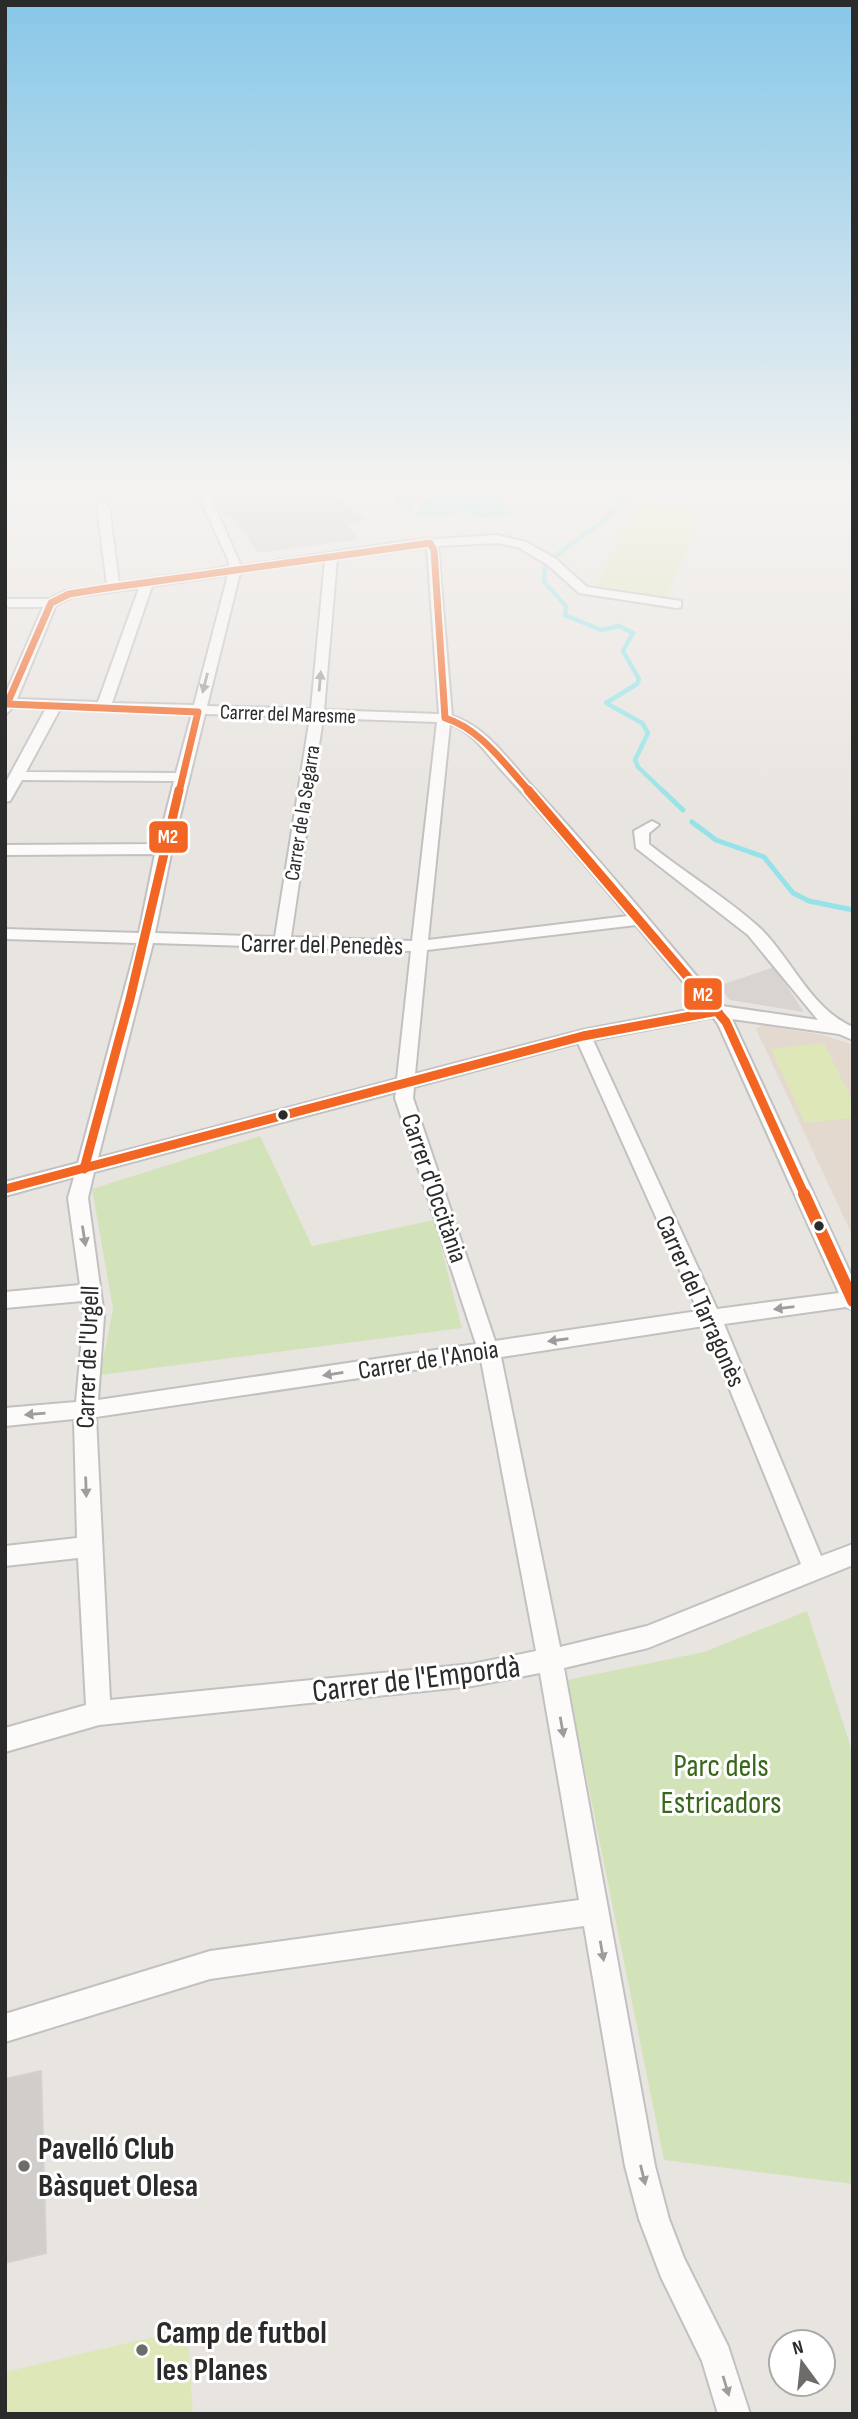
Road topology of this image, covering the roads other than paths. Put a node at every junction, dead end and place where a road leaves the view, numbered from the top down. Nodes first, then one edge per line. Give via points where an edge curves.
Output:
1 (63, 597) edge
2 (142, 597) edge
3 (228, 597) edge
4 (327, 597) edge
5 (437, 597) edge
6 (629, 597) edge
7 (5, 603) edge
8 (51, 603) junction
9 (677, 604) dead end
10 (6, 706) edge
11 (54, 707) junction
12 (103, 708) junction
13 (198, 712) junction
14 (317, 715) junction
15 (445, 718) junction
16 (17, 776) junction
17 (181, 776) junction
18 (5, 798) edge
19 (652, 825) dead end
20 (164, 849) junction
21 (5, 850) edge
22 (638, 920) junction
23 (5, 934) edge
24 (146, 939) junction
25 (282, 943) junction
26 (417, 946) junction
27 (718, 1012) junction
28 (845, 1032) edge
29 (583, 1036) junction
30 (404, 1083) junction
31 (84, 1169) junction
32 (5, 1189) edge
33 (91, 1292) junction
34 (5, 1300) edge
35 (852, 1301) edge
36 (710, 1318) junction
37 (489, 1350) junction
38 (86, 1410) junction
39 (5, 1417) edge
40 (88, 1547) junction
41 (853, 1554) edge
42 (5, 1556) edge
43 (814, 1567) junction
44 (550, 1660) junction
45 (99, 1713) junction
46 (5, 1740) edge
47 (594, 1911) junction
48 (5, 2028) edge
49 (734, 2414) edge

1 - 8 street
2 - 12 street
3 -> 13 street, Carrer de l'Urgell
14 -> 4 street, Carrer de la Segarra
5 - 15 street, Carrer d'Occitània
6 - 9 street
7 - 8 street
8 - 10 street
10 - 11 street, Carrer del Maresme
11 - 12 street, Carrer del Maresme
11 - 16 street
12 - 13 street, Carrer del Maresme
13 - 14 street, Carrer del Maresme
13 - 17 street, Carrer de l'Urgell
14 - 15 street, Carrer del Maresme
14 - 25 street, Carrer de la Segarra
15 - 22 street via 464,724 479,737
15 - 26 street, Carrer d'Occitània
16 - 17 street
16 - 18 street
17 - 20 street, Carrer de l'Urgell
19 - 28 street via 641,831 641,845 740,918 815,1006
20 - 21 street
20 - 24 street, Carrer de l'Urgell
22 - 26 street, Carrer del Penedès
22 - 27 street
23 - 24 street, Carrer del Penedès
24 - 25 street, Carrer del Penedès
24 - 31 street, Carrer de l'Urgell
25 - 26 street, Carrer del Penedès
26 - 30 street, Carrer d'Occitània
27 - 28 street
27 - 29 street via 685,1014
27 - 35 street via 732,1030
29 - 30 street
29 - 36 street, Carrer del Tarragonès
30 - 31 street
30 - 37 street, Carrer d'Occitània via 408,1109
31 - 32 street
31 -> 33 street, Carrer de l'Urgell via 78,1198
33 - 34 street
33 - 38 street, Carrer de l'Urgell
35 -> 36 street, Carrer de l'Anoia
36 -> 37 street, Carrer de l'Anoia
36 - 43 street, Carrer del Tarragonès
37 -> 38 street, Carrer de l'Anoia
37 - 44 street, Carrer d'Occitània
38 -> 39 street, Carrer de l'Anoia
38 -> 40 street, Carrer de l'Urgell
40 - 42 street
40 - 45 street, Carrer de l'Urgell
41 - 43 street, Carrer de l'Empordà
43 - 44 street, Carrer de l'Empordà via 648,1637
44 - 45 street, Carrer de l'Empordà via 472,1675
44 -> 47 street, Carrer d'Occitània
45 - 46 street, Carrer de l'Empordà
47 - 48 street via 210,1965
47 -> 49 street, Carrer d'Occitània via 640,2166 654,2219 717,2357

